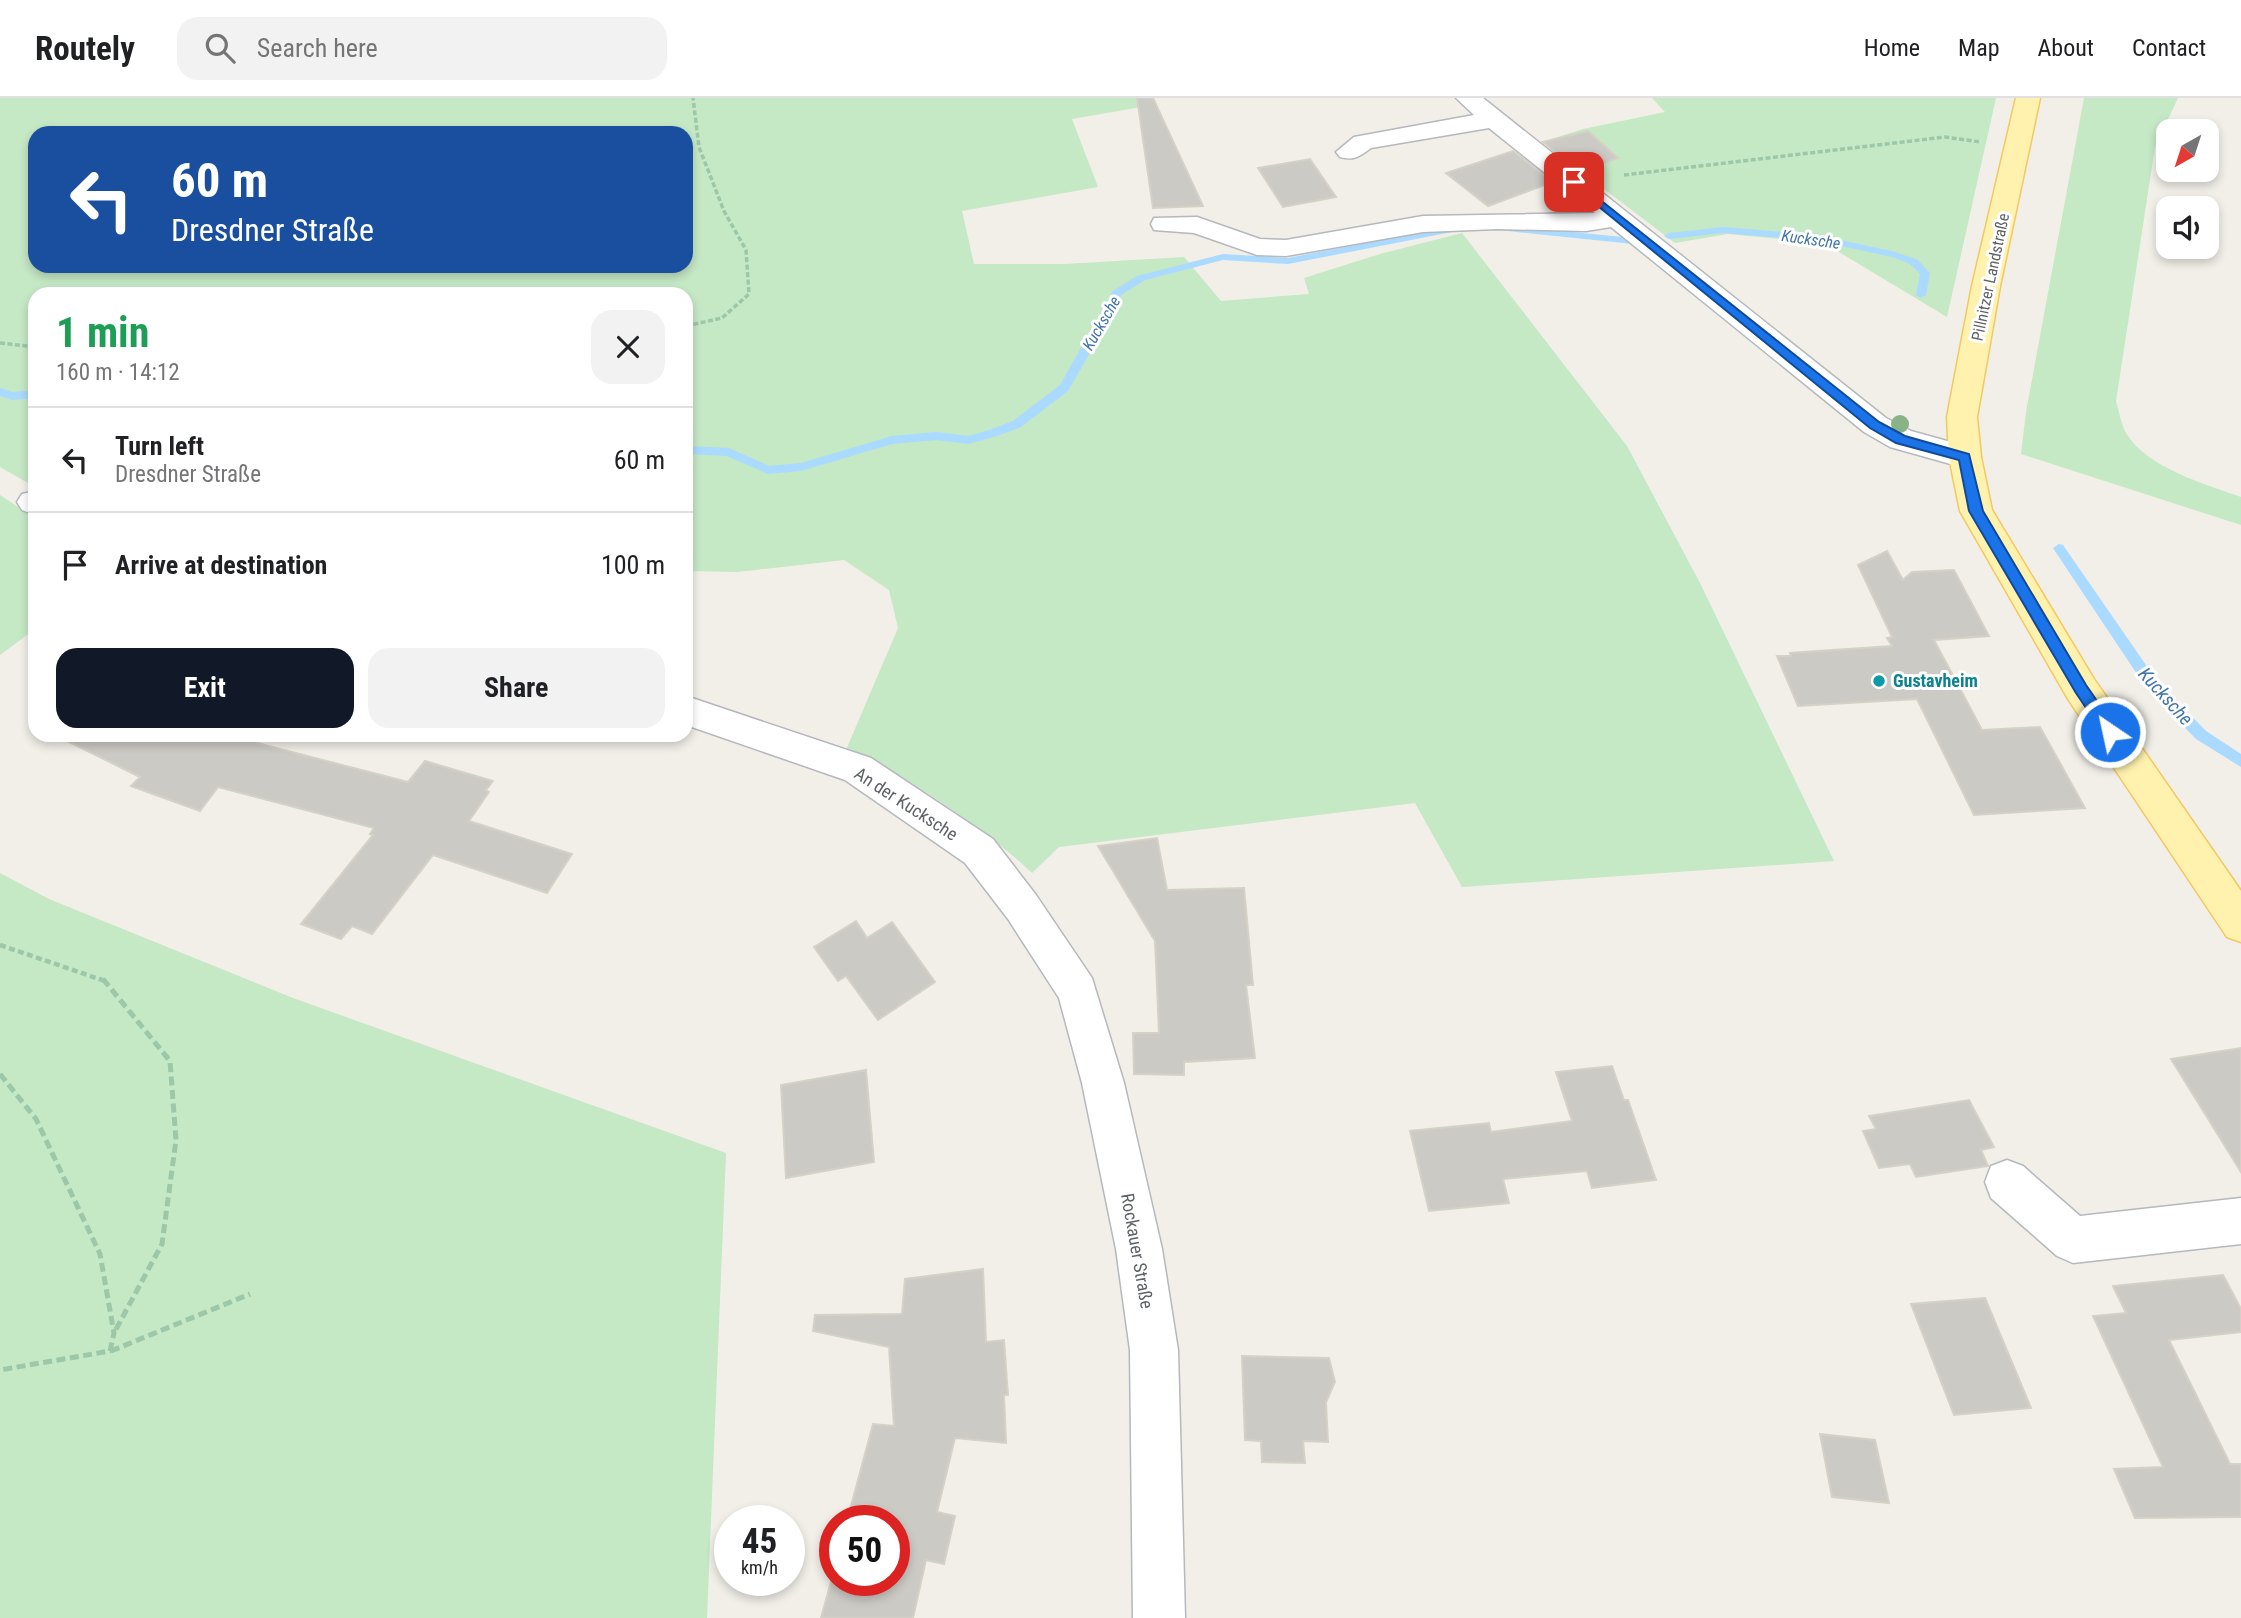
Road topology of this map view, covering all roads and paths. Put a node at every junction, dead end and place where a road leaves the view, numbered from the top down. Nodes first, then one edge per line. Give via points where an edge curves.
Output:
1 (692, 98) edge
2 (1468, 98) edge
3 (2028, 98) edge
4 (1494, 119) junction
5 (1984, 142) dead end
6 (1349, 152) dead end
7 (1574, 182) junction
8 (1619, 217) junction
9 (1164, 224) dead end
10 (693, 325) edge
11 (0, 343) edge
12 (28, 346) edge
13 (1965, 457) junction
14 (693, 712) edge
15 (1022, 907) joint
16 (2241, 924) edge
17 (0, 945) edge
18 (0, 1074) edge
19 (2007, 1182) dead end
20 (2241, 1221) edge
21 (250, 1294) dead end
22 (114, 1333) junction
23 (110, 1351) junction
24 (0, 1370) edge
25 (1159, 1618) edge

1 - 10 path via 699,146 724,211 746,250 749,294 735,311
2 - 4 street
3 - 13 main road, Pillnitzer Landstraße via 1962,417
4 - 6 street via 1363,142
4 - 7 street
5 - 7 path via 1945,137
7 - 8 street
8 - 9 street via 1586,223 1423,224 1286,248 1257,247 1197,225
8 - 13 street via 1875,425 1901,439
11 - 12 path
13 - 16 main road, Pillnitzer Landstraße via 1976,511 2067,665
14 - 15 street, An der Kucksche via 858,769 979,851
15 - 25 street, Rockauer Straße via 1078,991 1139,1249 1154,1350
17 - 22 path via 103,979 170,1060 176,1140 162,1244
18 - 22 path via 36,1119 100,1254
19 - 20 street via 2073,1240
21 - 23 path
22 - 23 path
23 - 24 path

